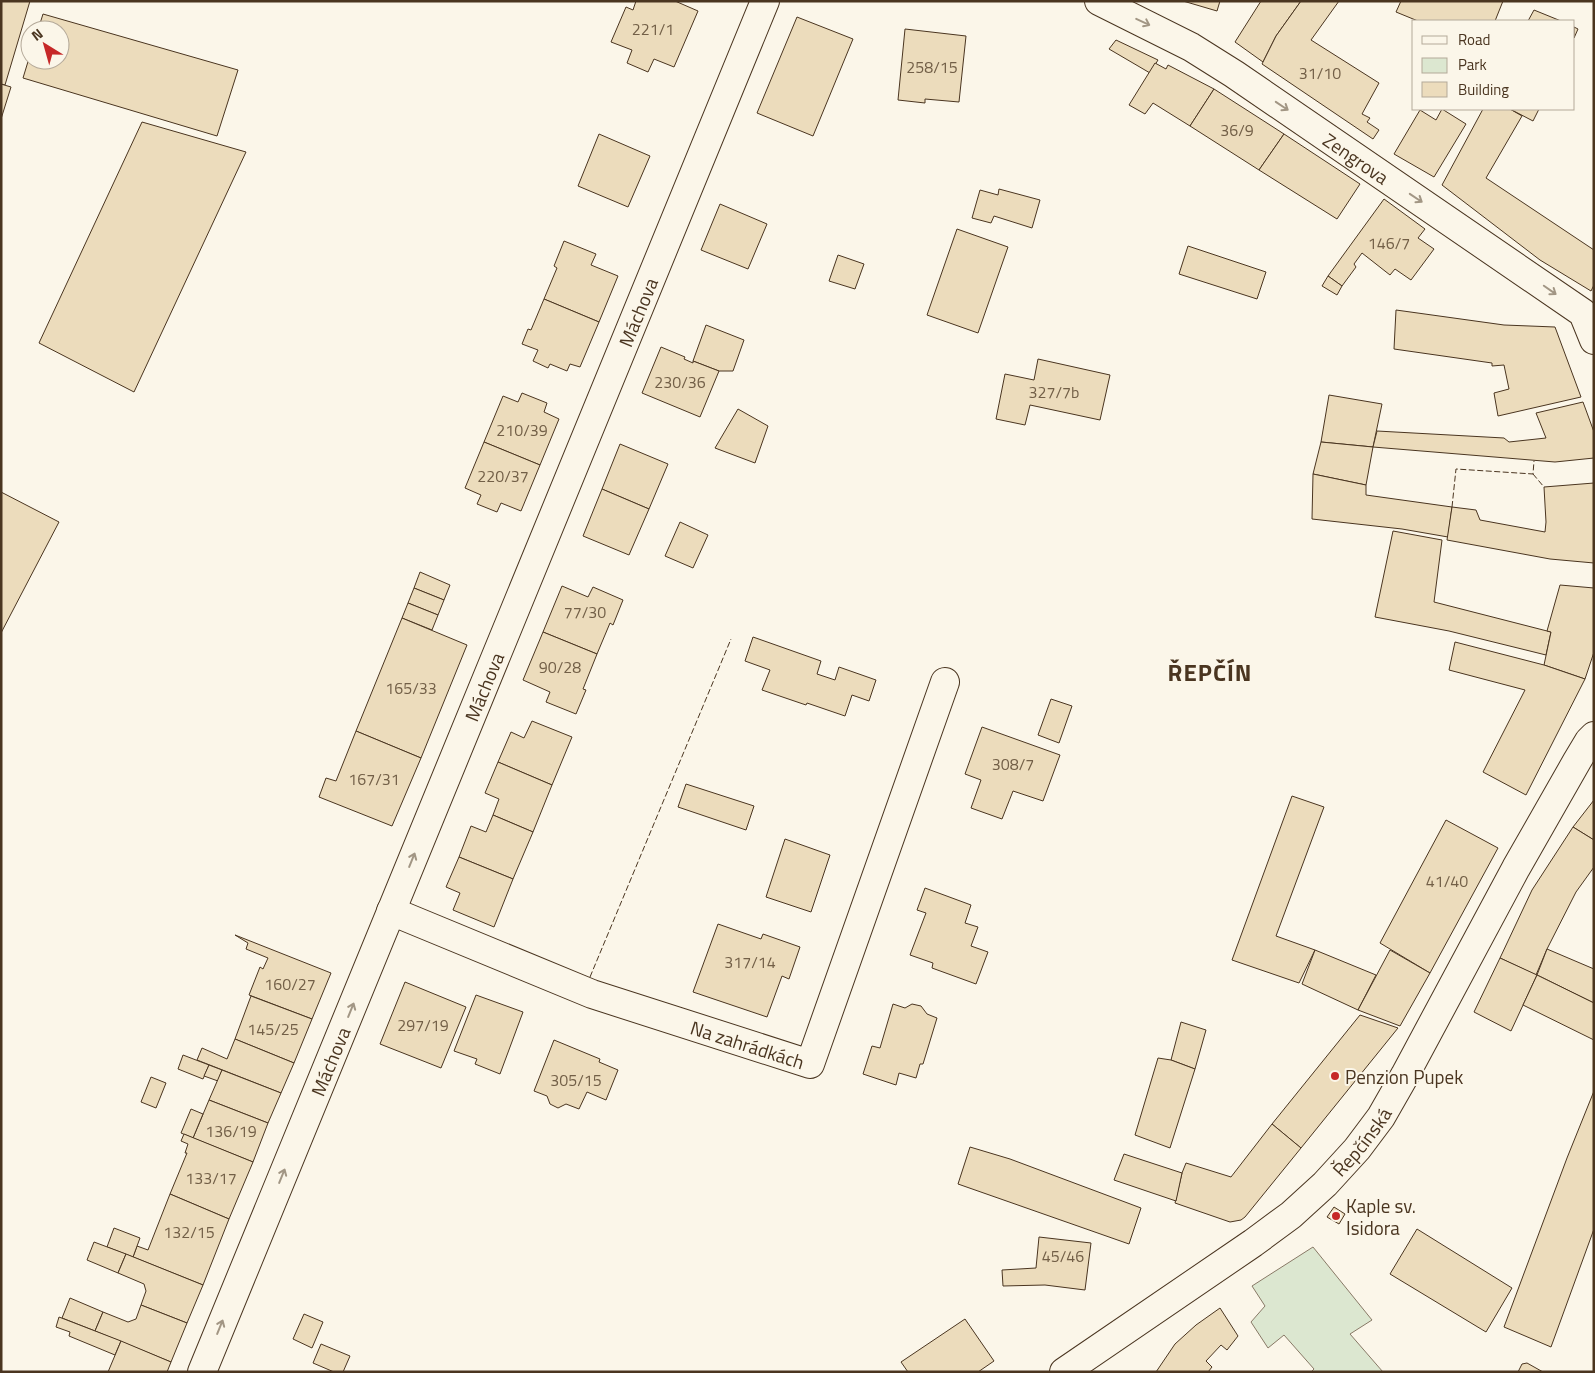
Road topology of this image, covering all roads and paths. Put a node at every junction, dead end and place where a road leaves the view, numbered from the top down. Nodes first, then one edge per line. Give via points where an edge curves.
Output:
1 (765, 1) edge
2 (1099, 1) edge
3 (1588, 314) edge
4 (1594, 340) edge
5 (945, 682) dead end
6 (1594, 736) edge
7 (391, 911) junction
8 (202, 1372) edge
9 (1064, 1372) edge

7 -> 1 street, Máchova
2 -> 3 street, Zengrova via 1173,37 1234,74
3 - 4 street, Zengrova
5 - 7 street, Na zahrádkách via 810,1064 592,994
6 - 9 street, Řepčínská via 1516,868 1381,1117 1357,1149 1325,1184 1253,1243
8 -> 7 street, Máchova

